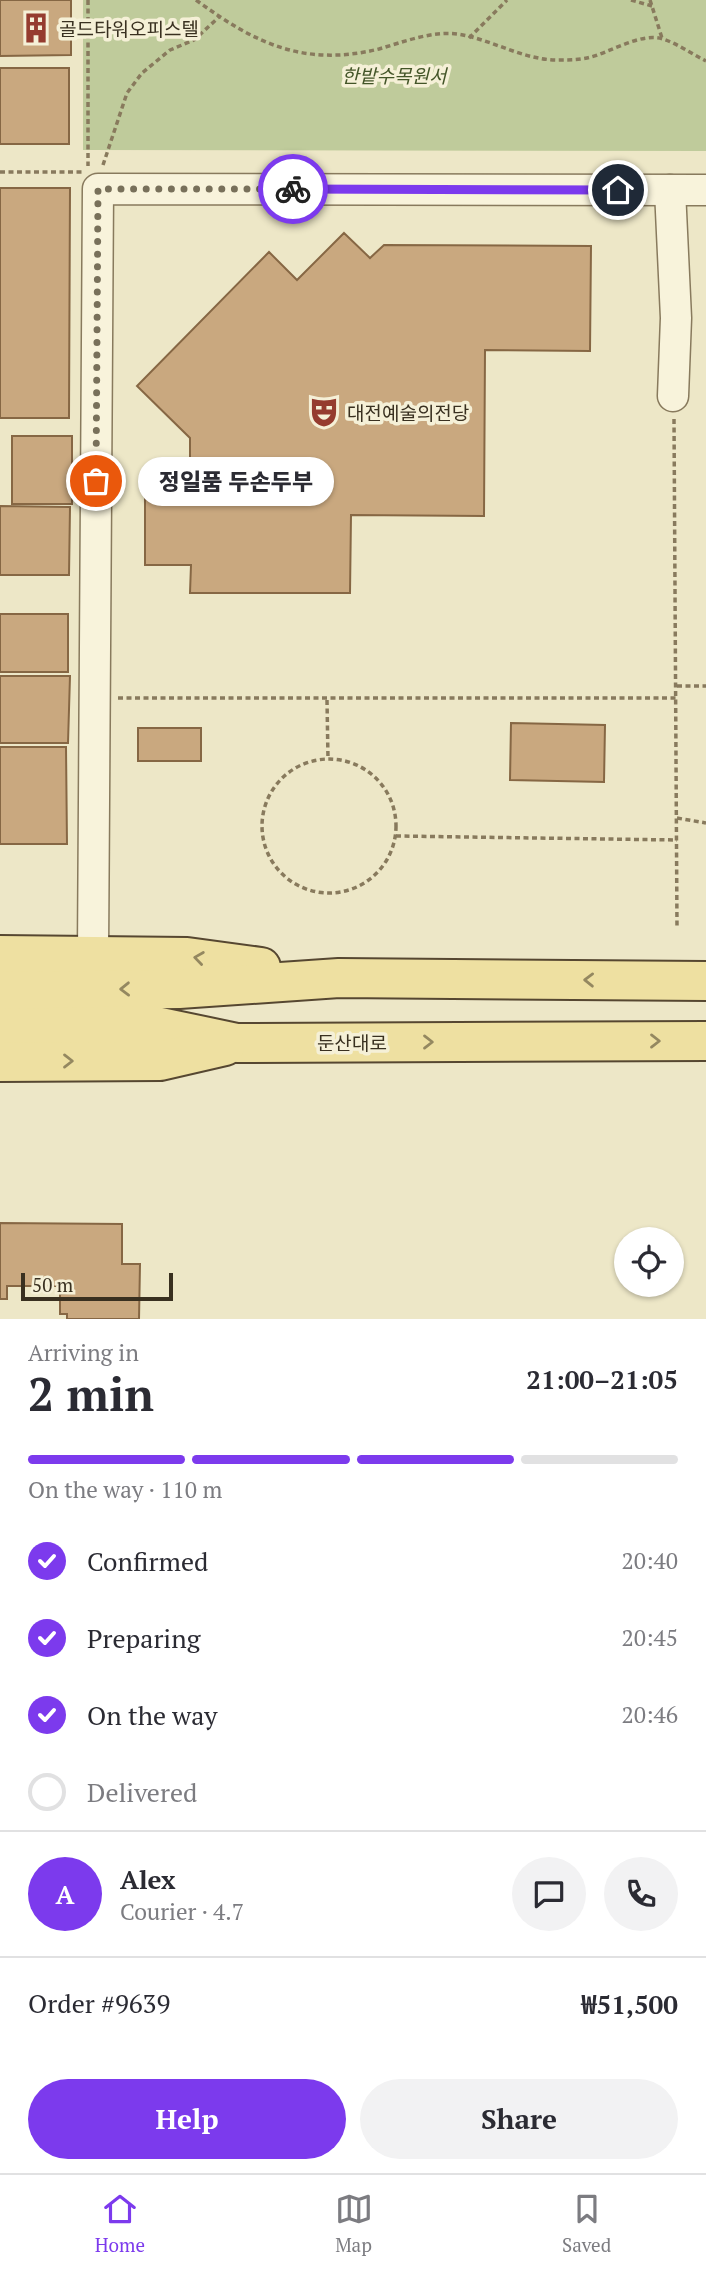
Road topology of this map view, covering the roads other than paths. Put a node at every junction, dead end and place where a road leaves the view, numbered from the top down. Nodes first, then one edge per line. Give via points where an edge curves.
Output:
1 (670, 190) junction
2 (706, 190) edge
3 (673, 396) road end
4 (93, 954) junction
5 (0, 955) edge
6 (340, 978) junction
7 (706, 981) edge
8 (0, 991) edge
9 (0, 1028) edge
10 (706, 1041) edge
11 (237, 1043) junction
12 (0, 1062) edge

1 - 2 lane
1 - 3 lane via 676,318
1 - 4 lane via 98,189
4 - 5 main road
6 -> 4 main road via 187,957
7 -> 6 main road
6 -> 8 main road via 179,989
9 - 11 main road, 둔산대로 via 151,1026
11 -> 10 main road, 둔산대로
12 -> 11 main road via 160,1061

